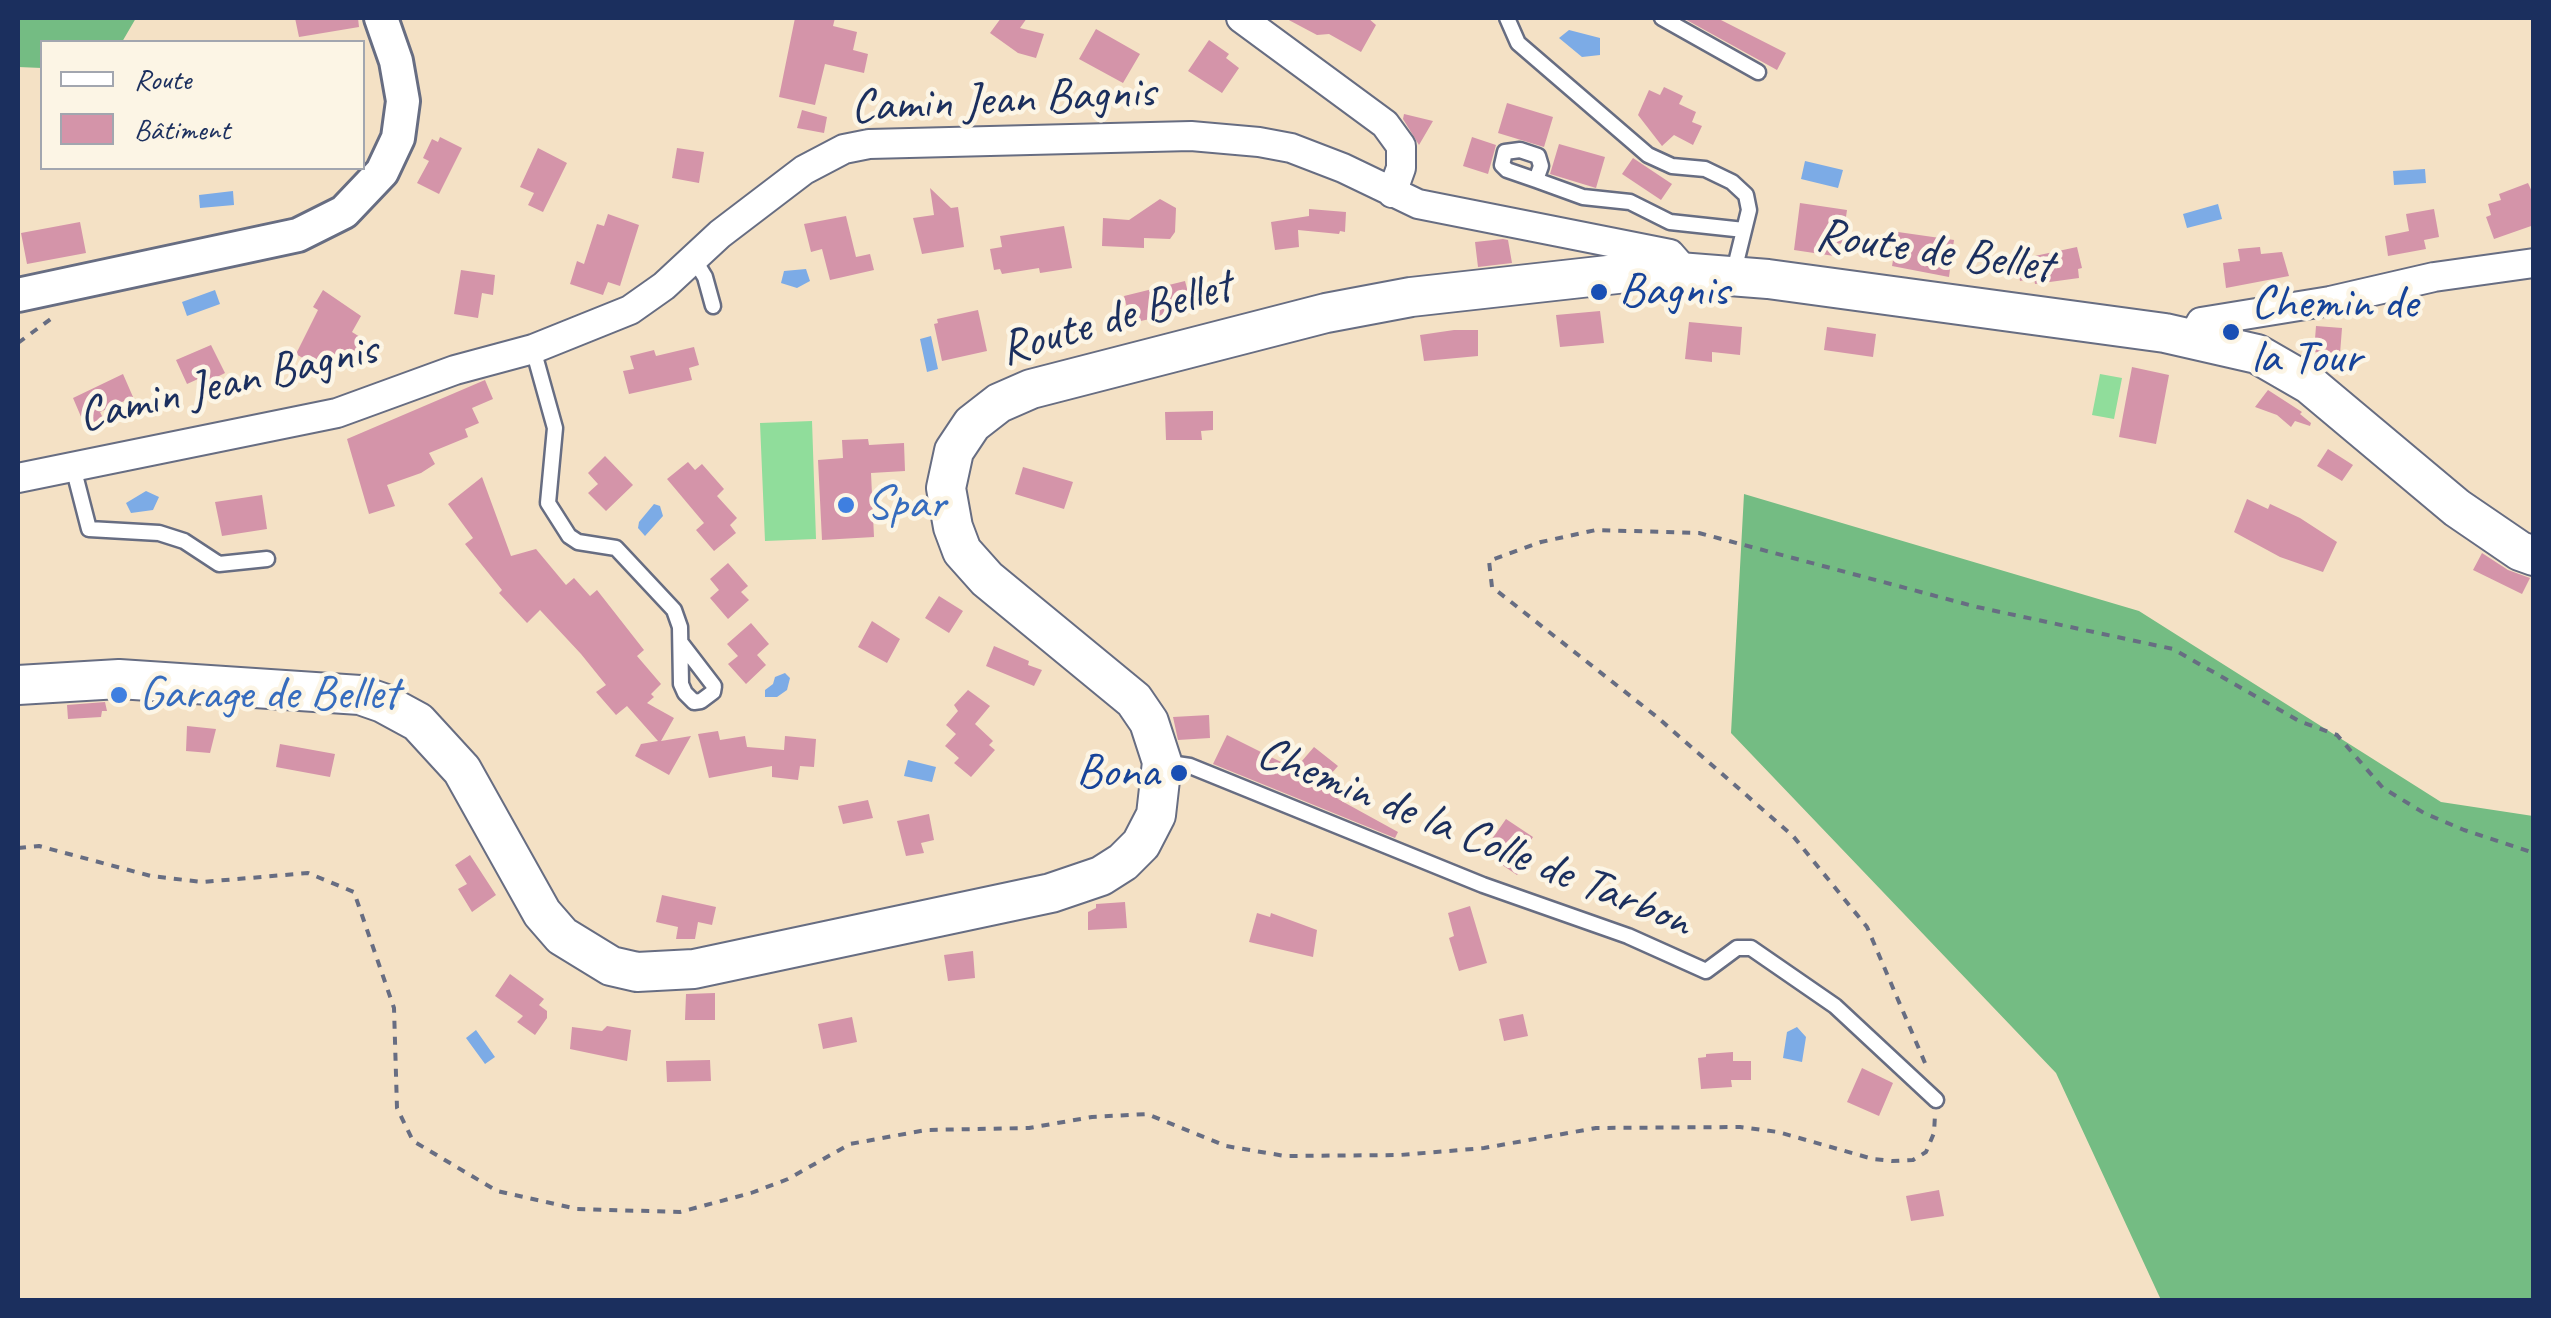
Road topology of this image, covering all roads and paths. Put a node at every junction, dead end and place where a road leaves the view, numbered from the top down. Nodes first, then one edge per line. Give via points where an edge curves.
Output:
1 (381, 18) edge
2 (1241, 18) edge
3 (1508, 18) edge
4 (1662, 18) edge
5 (1758, 72) dead end
6 (1536, 180) dead end
7 (1392, 194) junction
8 (1744, 230) junction
9 (694, 259) junction
10 (2534, 263) edge
11 (1684, 271) junction
12 (1733, 276) junction
13 (18, 295) edge
14 (713, 306) dead end
15 (2192, 338) junction
16 (534, 349) junction
17 (72, 467) junction
18 (18, 478) edge
19 (2534, 556) edge
20 (266, 559) dead end
21 (681, 642) dead end
22 (18, 685) edge
23 (1162, 762) junction
24 (18, 848) edge
25 (2534, 853) edge
26 (1936, 1100) junction

1 - 13 street via 403,101 398,138 382,172 344,212 298,236
2 - 7 street via 1385,124 1401,146
3 - 8 lane via 1518,43 1648,155 1732,182 1746,195
4 - 5 lane
6 - 8 lane via 1630,202 1670,222
7 - 9 street, Camin Jean Bagnis via 1291,148 1233,138 869,144 804,170
7 - 11 street, Camin Jean Bagnis via 1670,254
8 - 12 lane
9 - 14 lane
9 - 16 street, Camin Jean Bagnis via 630,310
10 - 15 street via 2201,322
11 - 12 main road, Route de Bellet
11 - 23 main road, Route de Bellet via 1563,279 1326,313 1031,389 972,424 954,451 946,488 962,551 1134,700
12 - 15 main road, Route de Bellet
15 - 19 main road, Route de Bellet via 2256,354 2293,374 2457,508
16 - 17 street, Camin Jean Bagnis via 337,414
16 - 21 lane via 555,428 552,509 578,542 625,554 674,610
17 - 18 street, Camin Jean Bagnis
17 - 20 lane via 89,529 158,533 218,564
22 - 23 main road, Route de Bellet via 119,679 346,694 383,703 418,722 462,770 542,913 562,936 611,966 638,972 694,969 1091,880 1142,844 1156,815
23 - 26 lane, Chemin de la Colle de Tarbon via 1190,766 1706,972 1737,948 1751,948 1835,1006
24 - 26 path via 39,846 151,876 202,882 308,873 354,892 394,1008 397,1108 413,1141 497,1191 577,1209 680,1212 788,1179 850,1144 926,1130 1029,1128 1147,1114 1226,1146 1285,1156 1484,1148 1596,1128 1709,1127 1778,1132 1872,1160 1913,1160 1926,1152 1934,1134
25 - 26 path via 2424,813 2383,788 2337,735 2298,721 2173,649 1977,608 1699,534 1596,530 1489,561 1492,587 1793,836 1867,927

